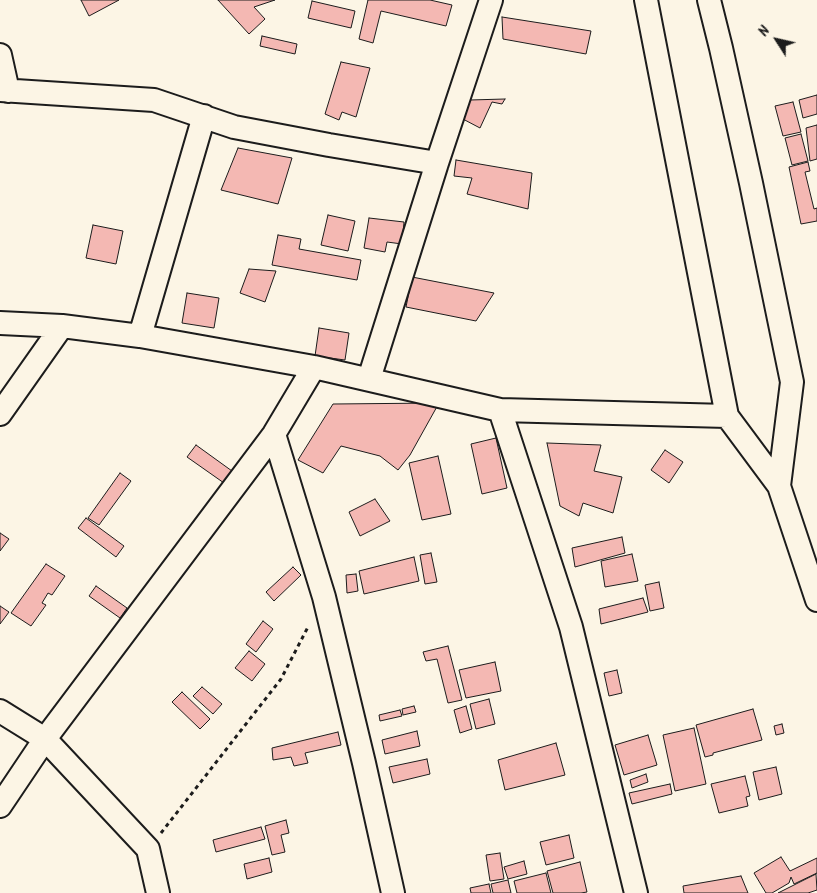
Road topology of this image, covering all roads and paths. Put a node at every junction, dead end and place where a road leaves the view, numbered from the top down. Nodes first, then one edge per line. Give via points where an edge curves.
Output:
1 (491, 0) edge
2 (646, 0) edge
3 (709, 0) edge
4 (0, 56) edge
5 (4, 91) edge
6 (204, 116) junction
7 (437, 163) junction
8 (0, 322) edge
9 (62, 326) junction
10 (140, 336) junction
11 (314, 367) junction
12 (369, 379) junction
13 (500, 410) junction
14 (0, 414) edge
15 (727, 416) junction
16 (274, 434) junction
17 (779, 486) junction
18 (324, 597) junction
19 (817, 600) edge
20 (0, 711) edge
21 (45, 739) junction
22 (0, 806) edge
23 (148, 849) junction
24 (158, 893) edge
25 (393, 893) edge
26 (636, 893) edge

1 - 7 street
2 - 15 street
3 - 17 street via 792,382
4 - 5 street
5 - 6 street via 154,100
6 - 7 street via 234,127
6 - 10 street
7 - 12 street
8 - 9 street
9 - 10 street
9 - 14 street
10 - 11 street
11 - 12 street
11 - 16 street
12 - 13 street
13 - 15 street
13 - 26 street via 570,627
15 - 17 street
16 - 18 street
16 - 21 street
17 - 19 street
18 - 23 path via 281,679
18 - 25 street
20 - 21 street
21 - 22 street
21 - 23 street
23 - 24 street

